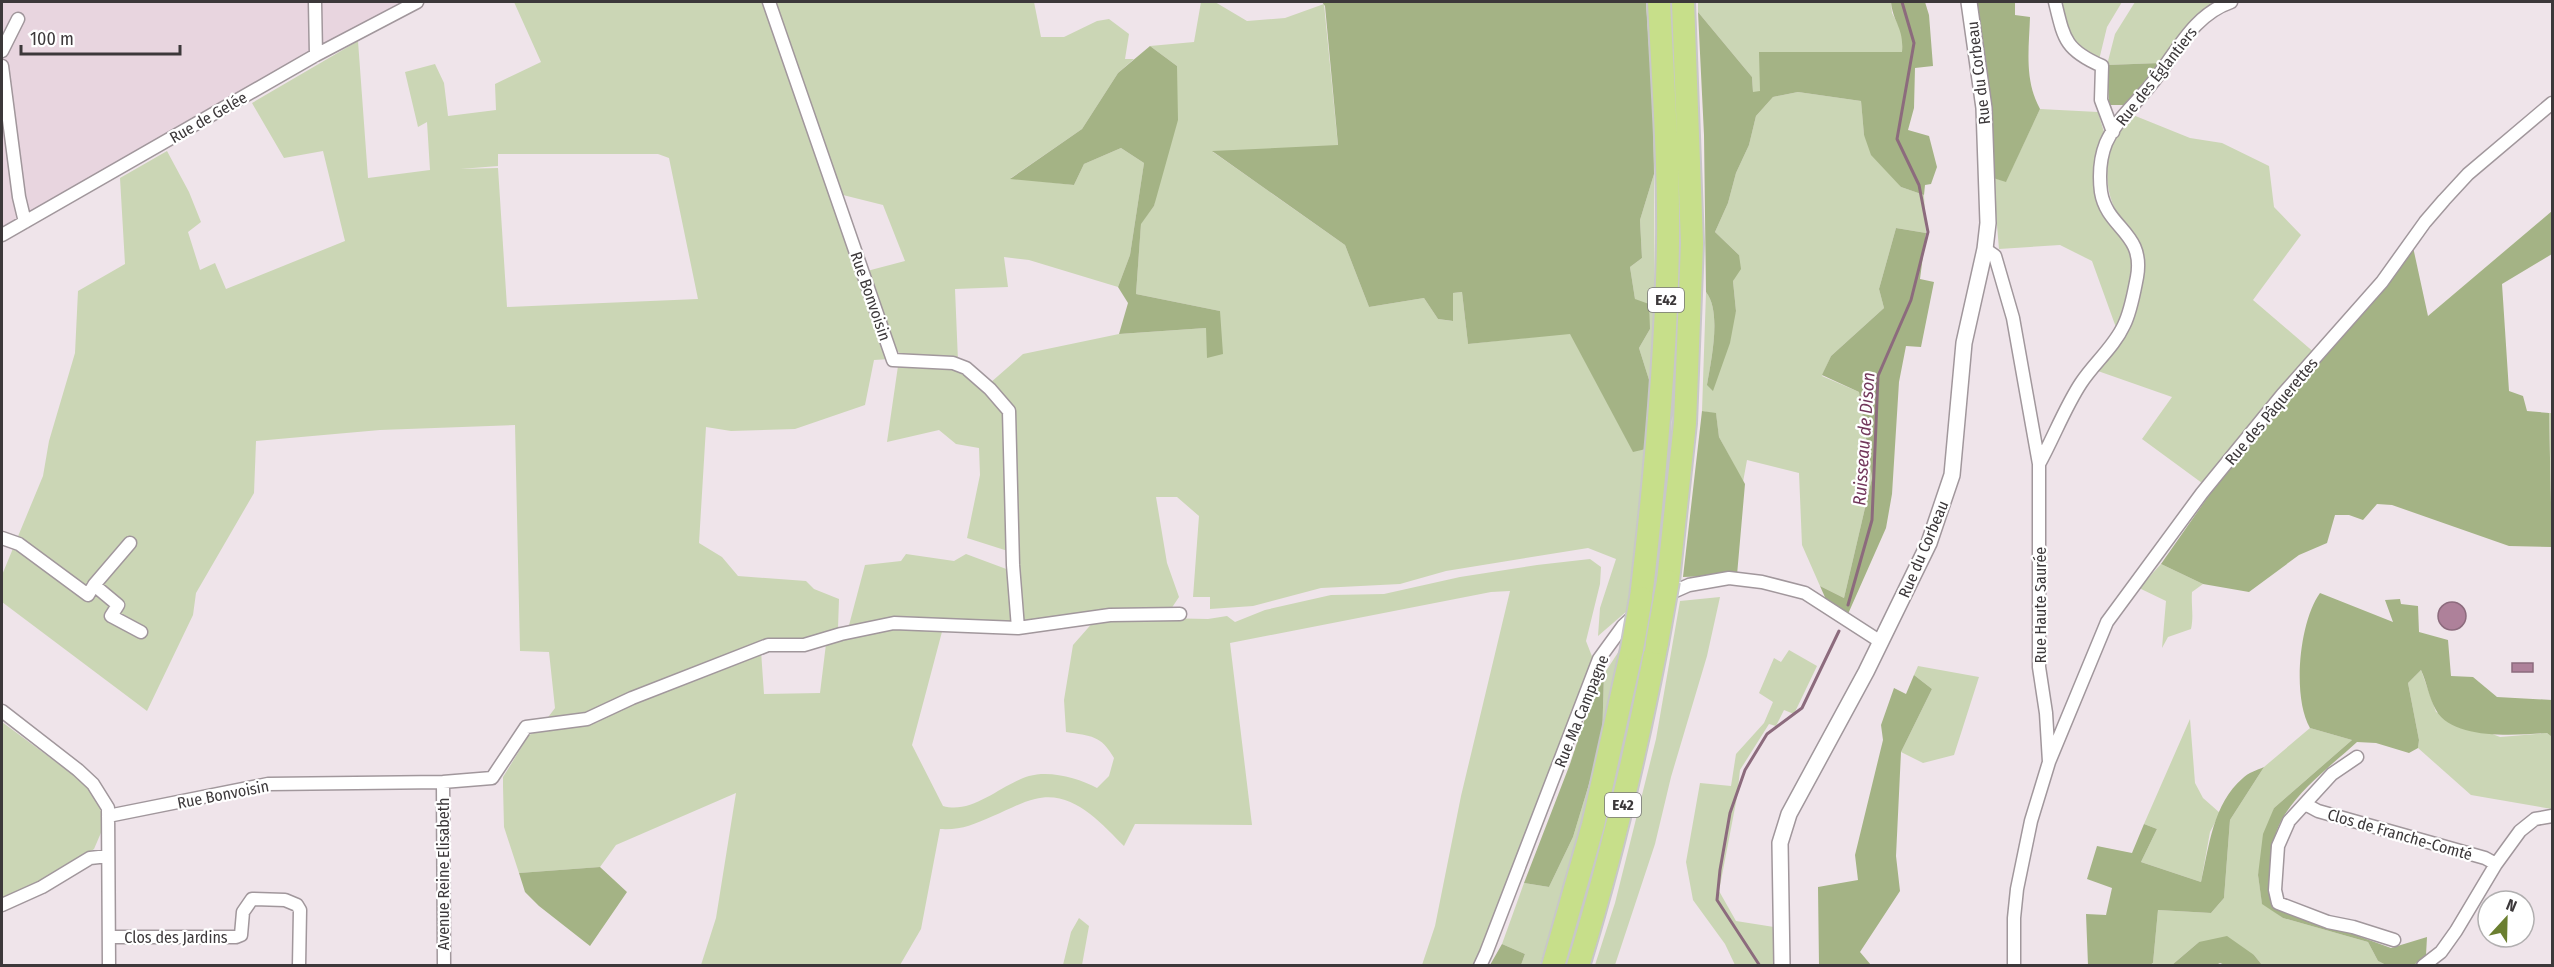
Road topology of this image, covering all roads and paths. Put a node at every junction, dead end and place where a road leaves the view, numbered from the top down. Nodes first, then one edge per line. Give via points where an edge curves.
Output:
1 (315, 2) edge
2 (417, 2) edge
3 (769, 2) edge
4 (1659, 2) edge
5 (1683, 2) edge
6 (1969, 2) edge
7 (2055, 2) edge
8 (2231, 2) edge
9 (18, 19) dead end
10 (2, 51) edge
11 (316, 55) junction
12 (2, 66) edge
13 (2553, 104) edge
14 (2113, 132) junction
15 (25, 222) junction
16 (2, 236) edge
17 (1985, 249) junction
18 (2039, 464) junction
19 (2, 538) edge
20 (130, 543) dead end
21 (94, 585) junction
22 (1180, 614) dead end
23 (1018, 628) junction
24 (141, 632) dead end
25 (1881, 642) junction
26 (2, 711) edge
27 (2357, 757) dead end
28 (2049, 762) junction
29 (443, 782) junction
30 (2305, 804) junction
31 (108, 816) junction
32 (2553, 816) edge
33 (108, 856) junction
34 (2496, 864) junction
35 (2, 905) edge
36 (109, 936) junction
37 (2394, 940) dead end
38 (109, 966) edge
39 (299, 966) edge
40 (444, 966) edge
41 (1480, 966) edge
42 (1553, 966) edge
43 (1578, 966) edge
44 (1782, 966) edge
45 (2014, 966) edge
46 (2423, 966) edge

1 - 11 street
2 - 11 street, Rue de Gelée
3 - 23 street, Rue Bonvoisin via 893,360 953,363 966,368 1009,411
4 - 42 highway, E42, bridge via 1667,144 1665,334 1654,489 1632,649 1593,825
5 - 43 highway, E42, bridge via 1692,243 1685,423 1668,581 1640,735
6 - 17 street, Rue du Corbeau via 1984,108 1988,223
7 - 14 street, Rue des Églantiers via 2069,46 2102,66 2101,100
8 - 14 street, Rue des Églantiers via 2205,15 2188,32
9 - 10 street
11 - 15 street, Rue de Gelée
12 - 15 street
13 - 28 street, Rue des Pâquerettes via 2468,174 2444,200 2382,282 2202,493 2107,622
14 - 18 street, Rue des Églantiers via 2100,165 2102,196 2137,250 2137,274 2125,325 2080,385
15 - 16 street, Rue de Gelée
17 - 18 street, Rue Haute Saurée via 1995,256 2013,318
17 - 25 street, Rue du Corbeau via 1964,343 1957,440 1946,498 1929,543
18 - 28 street, Rue Haute Saurée via 2040,667
19 - 21 street via 19,544 88,595
20 - 21 street
21 - 24 street via 118,605 111,616
22 - 23 street via 1110,615
23 - 29 street, Rue Bonvoisin via 894,623 804,645 768,645 587,719 526,727 492,778
25 - 41 street, Rue Ma Campagne via 1804,593 1762,582 1729,578 1689,585 1652,600 1623,626 1599,659
25 - 44 street, Rue du Corbeau via 1789,814 1780,843
26 - 31 street via 93,784 108,808
27 - 30 street, Clos de Franche-Comté via 2332,774
28 - 45 street, Rue Haute Saurée via 2031,821 2017,889
29 - 31 street, Rue Bonvoisin via 268,784
29 - 40 street, Avenue Reine Elisabeth
30 - 34 street, Clos de Franche-Comté via 2318,812
30 - 37 street, Clos de Franche-Comté via 2289,821 2278,846 2278,903
31 - 33 street
32 - 34 street via 2527,824
33 - 35 street via 90,858
33 - 36 street
34 - 46 street via 2441,952
36 - 38 street
36 - 39 street, Clos des Jardins via 236,937 241,935 243,912 252,899 285,900 300,910

